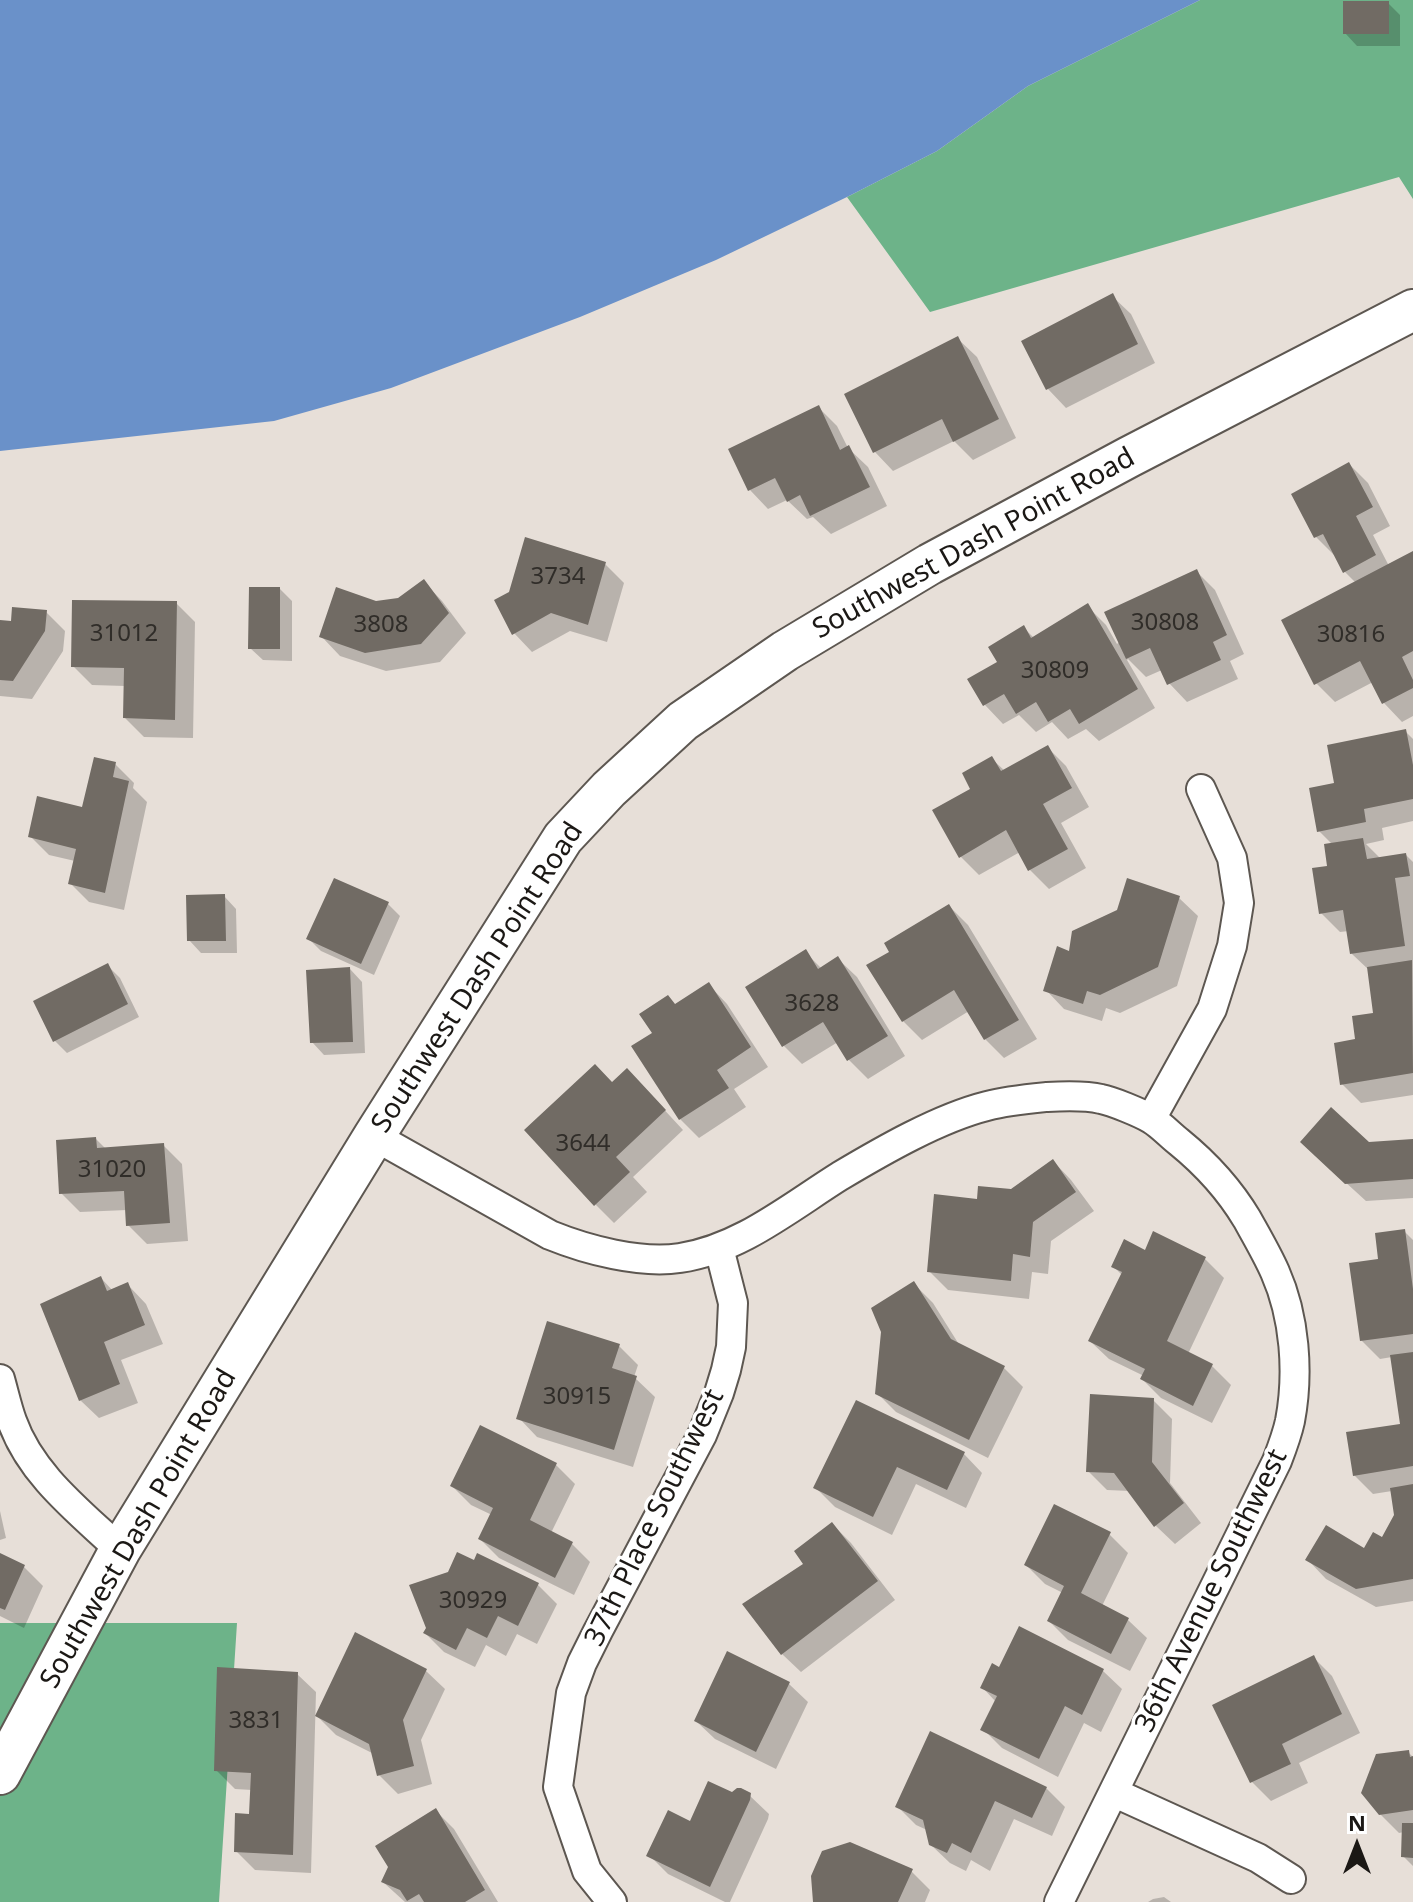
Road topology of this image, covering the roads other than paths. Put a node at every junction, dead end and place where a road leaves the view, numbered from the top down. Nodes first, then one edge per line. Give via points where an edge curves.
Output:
1 (1413, 310) edge
2 (1201, 789) dead end
3 (1151, 1119) junction
4 (374, 1136) junction
5 (719, 1248) junction
6 (0, 1379) edge
7 (120, 1550) junction
8 (0, 1774) edge
9 (1115, 1793) junction
10 (1291, 1879) dead end
11 (612, 1902) edge
12 (1059, 1902) edge

1 - 4 main road, Southwest Dash Point Road via 930,564 785,651 683,721 563,838
2 - 3 street via 1232,858 1239,903 1212,1009
3 - 5 street, 36th Avenue Southwest via 1101,1099 1062,1096 987,1106 945,1120 881,1153
3 - 9 street, 36th Avenue Southwest via 1217,1178 1263,1247 1285,1301 1294,1385 1277,1461
4 - 5 street, 36th Avenue Southwest via 574,1245 644,1258 678,1258
4 - 7 main road, Southwest Dash Point Road
5 - 11 street, 37th Place Southwest via 733,1303 731,1347 719,1393 571,1693 558,1787 587,1871
6 - 7 street via 27,1451 56,1490
7 - 8 main road, Southwest Dash Point Road
9 - 10 street via 1258,1858
9 - 12 street, 36th Avenue Southwest

